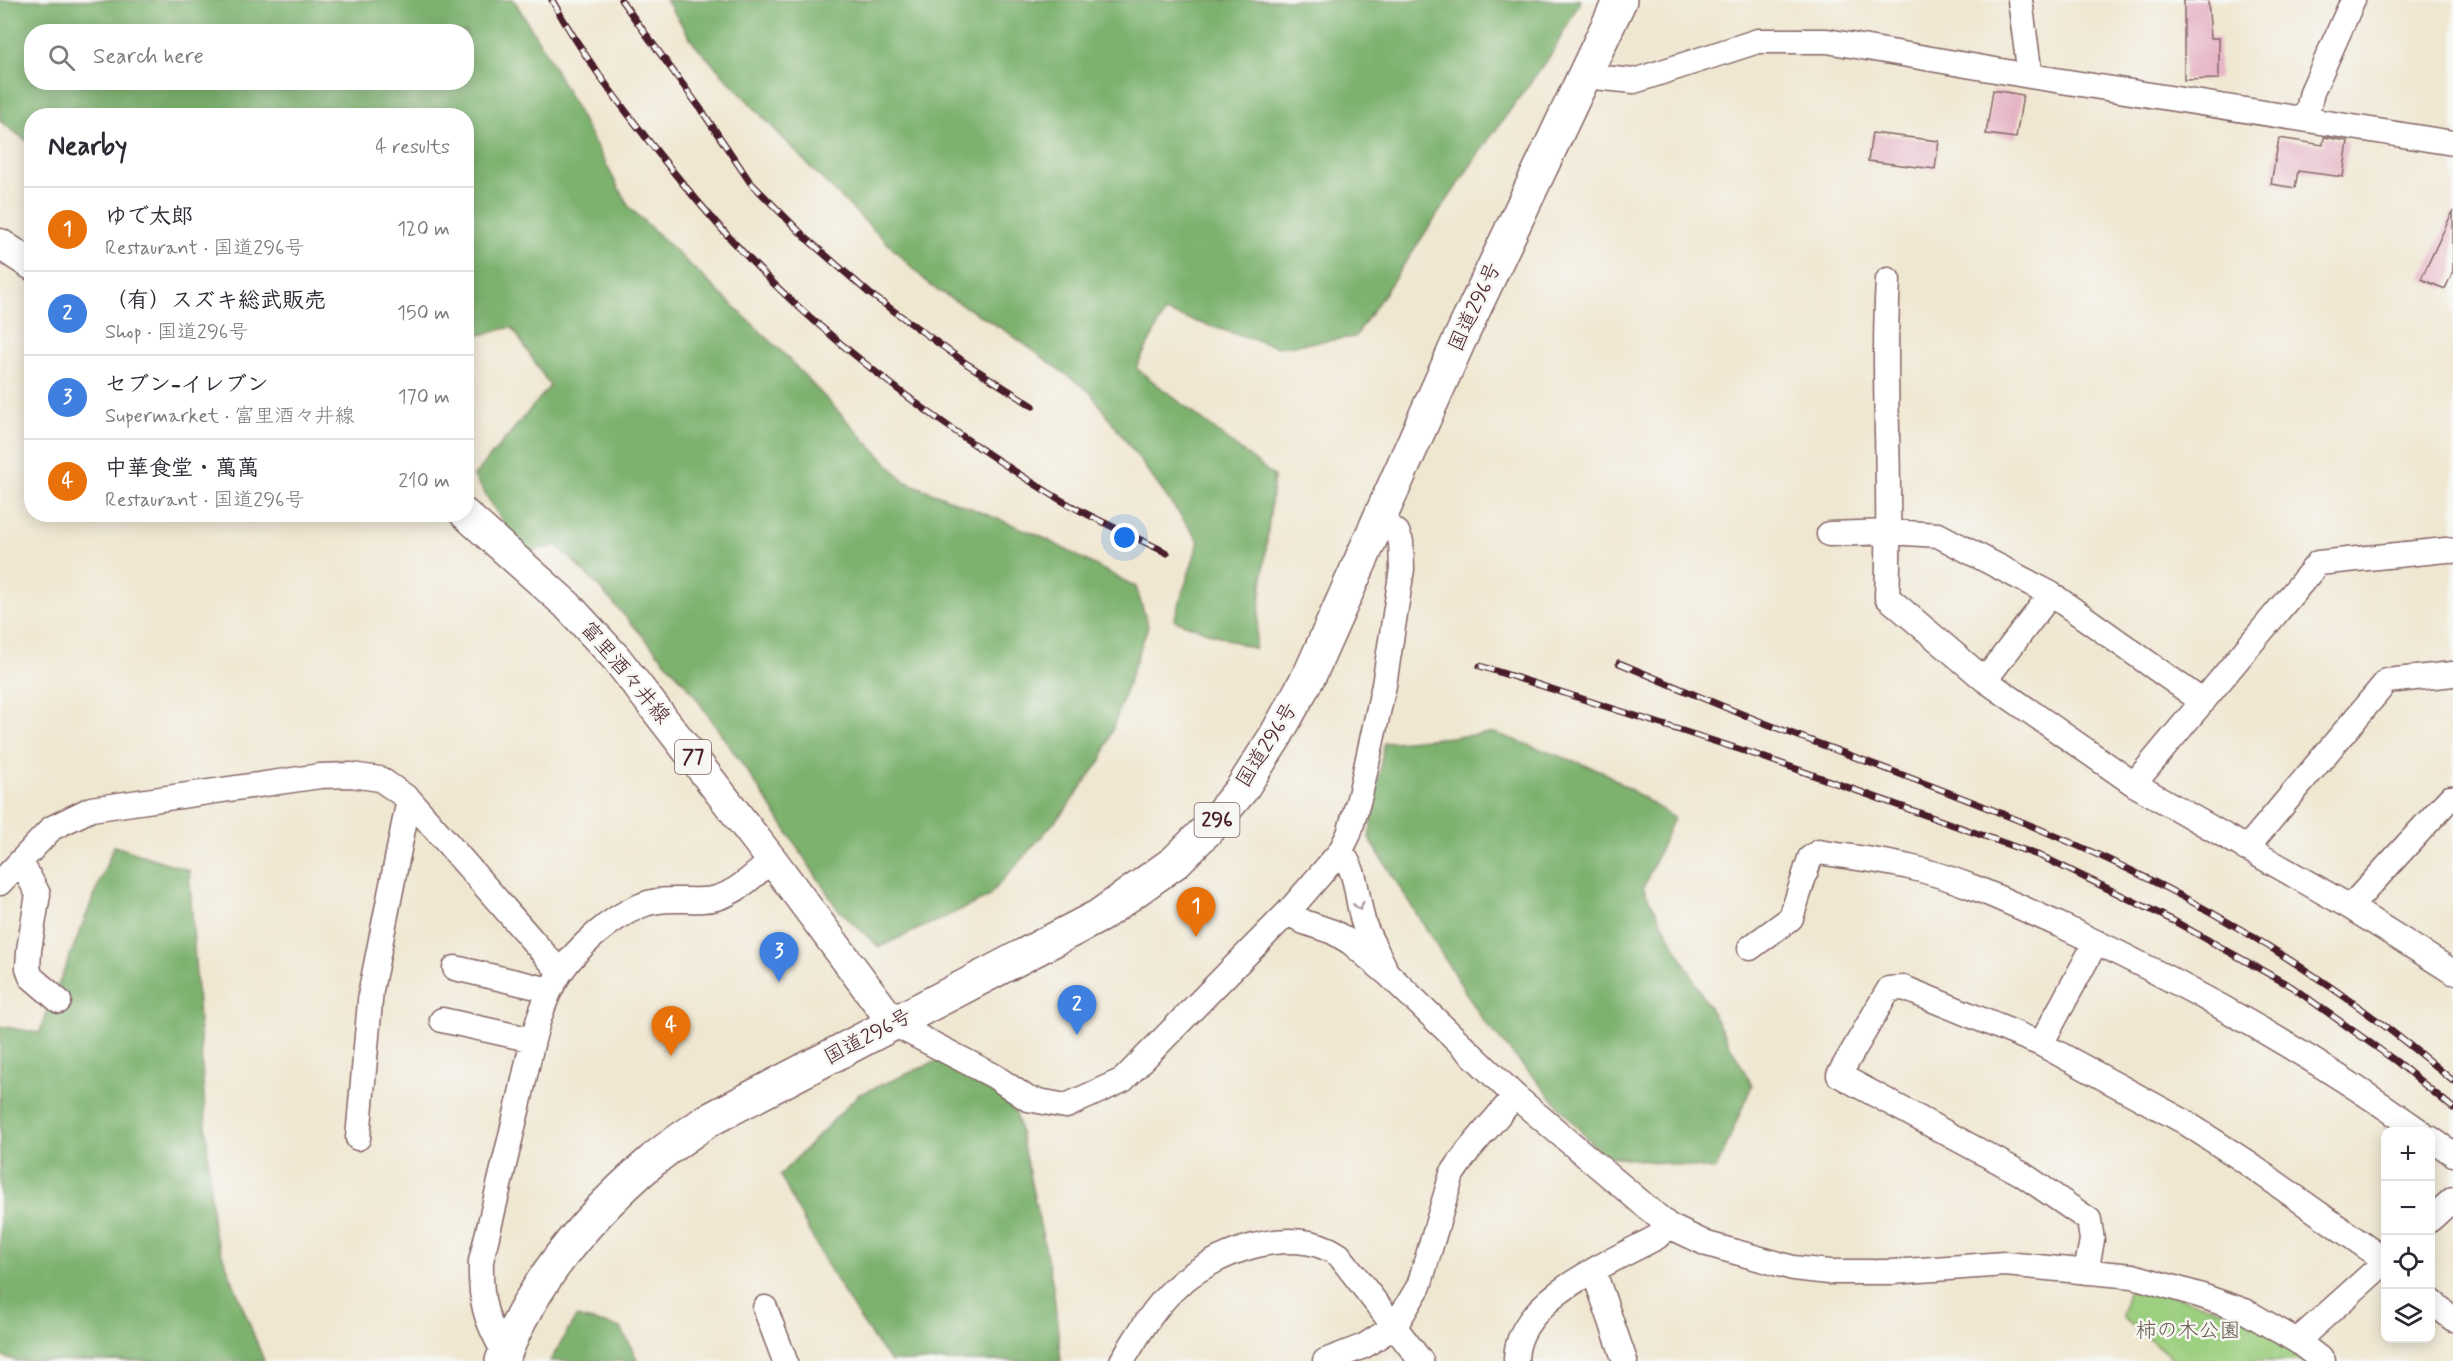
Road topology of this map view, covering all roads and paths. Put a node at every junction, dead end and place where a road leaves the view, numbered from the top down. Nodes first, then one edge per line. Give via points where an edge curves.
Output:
1 (1620, 0) edge
2 (2020, 0) edge
3 (2353, 0) edge
4 (1584, 76) junction
5 (2030, 76) junction
6 (2306, 119) junction
7 (2453, 143) edge
8 (0, 244) edge
9 (24, 260) edge
10 (1888, 280) dead end
11 (1380, 520) junction
12 (474, 522) edge
13 (1890, 532) junction
14 (1829, 534) dead end
15 (2453, 551) edge
16 (2051, 594) junction
17 (2453, 674) edge
18 (1985, 680) junction
19 (2203, 702) junction
20 (2134, 784) junction
21 (2453, 798) edge
22 (409, 799) junction
23 (2246, 849) junction
24 (1340, 852) junction
25 (772, 860) junction
26 (21, 861) junction
27 (0, 883) edge
28 (2350, 907) junction
29 (1288, 912) junction
30 (2096, 942) junction
31 (1750, 948) dead end
32 (455, 968) dead end
33 (2453, 972) edge
34 (1389, 975) junction
35 (555, 981) junction
36 (58, 1001) dead end
37 (442, 1020) dead end
38 (894, 1024) junction
39 (533, 1040) junction
40 (2041, 1044) junction
41 (1515, 1096) junction
42 (2415, 1127) edge
43 (358, 1137) dead end
44 (2435, 1141) edge
45 (2453, 1154) edge
46 (2453, 1199) edge
47 (2435, 1215) edge
48 (1669, 1226) junction
49 (1594, 1272) junction
50 (2086, 1272) junction
51 (2435, 1303) edge
52 (765, 1308) dead end
53 (2453, 1319) edge
54 (1395, 1326) junction
55 (2296, 1341) junction
56 (503, 1358) edge
57 (785, 1361) edge
58 (1122, 1361) edge
59 (1325, 1361) edge
60 (1421, 1361) edge
61 (1516, 1361) edge
62 (1625, 1361) edge
63 (2323, 1361) edge

1 - 4 highway, 国道296号 / 296
2 - 5 street
3 - 6 street via 2312,92
4 - 5 street via 1634,81 1758,41 1827,41
4 - 11 highway, 国道296号 / 296 via 1458,343
5 - 6 street
6 - 7 street
8 - 9 main road
10 - 13 street via 1884,343
11 - 24 street via 1397,532 1402,569 1384,685 1349,834
11 - 38 highway, 国道296号 / 296 via 1311,672 1241,790 1210,827 1175,862 1099,916
12 - 25 main road, 富里酒々井線 / 77 via 551,590 616,657
13 - 14 street
13 - 16 street via 1938,535
13 - 18 street via 1887,597
15 - 19 street via 2318,563
16 - 18 street
16 - 19 street
17 - 23 street via 2387,681
18 - 20 street
19 - 20 street
20 - 23 street
21 - 28 street
22 - 26 street via 380,779 351,775 146,800 91,809 52,828
22 - 35 street
22 - 43 street via 371,990
23 - 28 street
24 - 29 street
24 -> 34 street via 1351,869 1366,929
25 - 35 street via 727,894 705,900 661,900 640,906 609,924 581,949
25 - 38 main road, 富里酒々井線 / 77
26 - 27 street
26 - 36 street via 38,894 28,968 31,977
28 - 33 street
29 - 34 street via 1350,942
29 - 38 street via 1123,1080 1066,1106 1028,1099 994,1076
30 - 31 street via 1990,893 1910,867 1819,852 1810,858 1791,918
30 - 40 street
30 - 42 street via 2255,1024
32 - 35 street
34 - 41 street
35 - 39 street
37 - 39 street
38 - 56 highway, 国道296号 / 296 via 707,1121 653,1160 600,1210 562,1255 532,1300
39 - 56 street via 481,1262 480,1290 489,1328
40 - 50 street via 1904,988 1889,989 1839,1075 2022,1174 2089,1220 2092,1240
40 - 55 street via 2183,1121 2385,1261
41 - 48 street
41 - 54 street via 1452,1174 1419,1286
44 - 45 street
46 - 47 street
48 - 49 street via 1657,1237
48 - 50 street via 1707,1244 1817,1271 1892,1272 2005,1264
49 - 61 street via 1559,1291 1536,1311 1522,1336
49 - 62 street
50 - 55 street via 2133,1276 2199,1295 2245,1311
51 - 53 street
52 - 57 street
54 - 58 street via 1339,1255 1325,1245 1289,1241 1249,1246 1211,1262 1174,1289
54 - 59 street via 1364,1346
54 - 60 street
55 - 63 street

